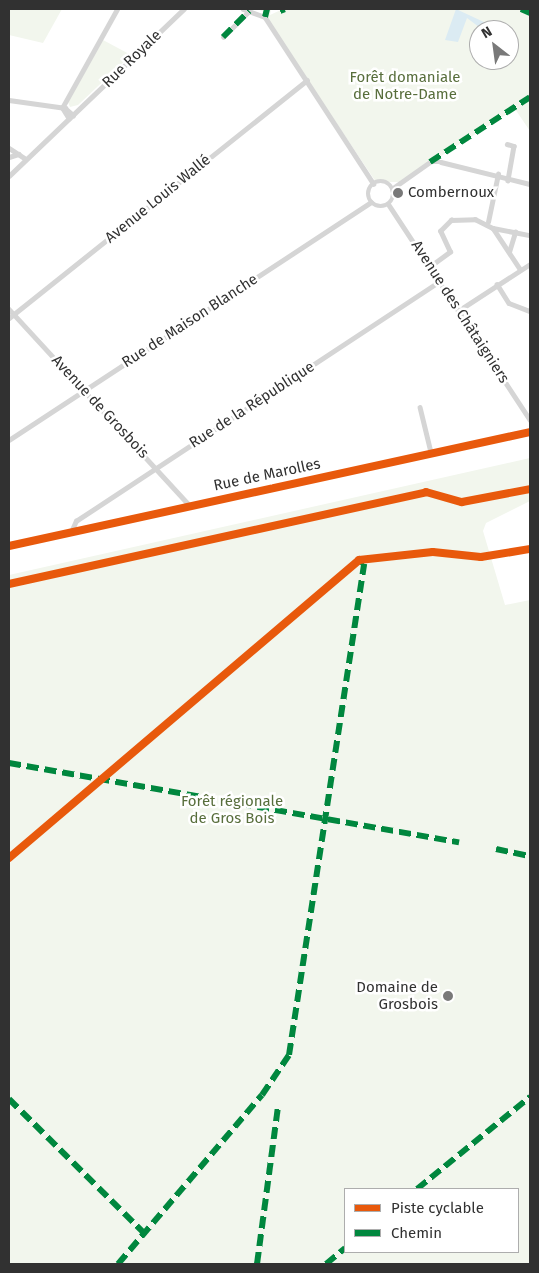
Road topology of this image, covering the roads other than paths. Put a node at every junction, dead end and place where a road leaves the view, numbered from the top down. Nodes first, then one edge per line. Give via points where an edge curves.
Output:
1 (117, 9) edge
2 (184, 9) edge
3 (243, 9) edge
4 (249, 11) junction
5 (223, 37) dead end
6 (307, 80) junction
7 (9, 100) edge
8 (62, 108) junction
9 (70, 115) junction
10 (63, 116) junction
11 (60, 127) junction
12 (507, 144) dead end
13 (9, 148) edge
14 (19, 154) junction
15 (9, 157) edge
16 (26, 159) junction
17 (498, 174) junction
18 (9, 176) edge
19 (508, 180) junction
20 (374, 184) junction
21 (530, 184) edge
22 (393, 188) junction
23 (371, 202) junction
24 (389, 205) junction
25 (488, 222) junction
26 (492, 228) junction
27 (515, 232) junction
28 (530, 235) edge
29 (509, 252) junction
30 (530, 264) edge
31 (429, 267) junction
32 (520, 268) junction
33 (439, 282) junction
34 (497, 284) junction
35 (9, 310) edge
36 (458, 311) junction
37 (530, 311) edge
38 (11, 316) edge
39 (84, 390) junction
40 (420, 407) dead end
41 (530, 420) edge
42 (530, 432) edge
43 (9, 440) edge
44 (431, 452) junction
45 (157, 468) junction
46 (190, 506) junction
47 (71, 532) junction
48 (9, 546) edge

1 - 8 street
2 - 9 street, Rue Royale
3 - 4 street
4 - 5 street
4 - 6 street via 265,17
6 - 20 street
6 - 38 street, Avenue Louis Wallé
7 - 8 street
8 - 9 street
8 - 10 street
9 - 10 street, Rue Royale
9 - 10 street
9 - 11 street, Rue Royale
10 - 11 street
11 - 16 street, Rue Royale
12 - 19 street via 514,146
13 - 14 street
14 - 15 street
14 - 16 street
16 - 18 street, Rue Royale
17 - 19 street
17 - 22 street via 430,162
17 - 25 street
19 - 21 street
20 - 22 street via 382,181
20 - 23 street via 368,194
22 - 24 street
23 - 24 street
23 - 39 street, Rue de Maison Blanche
24 - 31 street, Avenue des Châtaigniers
25 - 26 street
25 - 31 street via 465,217 443,225 440,232 450,252
26 - 27 street
26 - 29 street
27 - 28 street
27 - 29 street
29 - 32 street
30 - 32 street
31 - 33 street, Avenue des Châtaigniers
32 - 34 street
33 - 36 street, Avenue des Châtaigniers
33 - 45 street, Rue de la République
34 - 36 street
34 - 37 street via 509,303
35 - 38 street, Avenue de Grosbois
36 - 41 street, Avenue des Châtaigniers
38 - 39 street, Avenue de Grosbois
39 - 43 street, Rue de Maison Blanche
39 - 45 street, Avenue de Grosbois
40 - 44 street
42 - 44 street, Rue de Marolles
44 - 46 street, Rue de Marolles
45 - 46 street, Avenue de Grosbois
45 - 47 street, Rue de la République via 76,521
46 - 47 street, Rue de Marolles
47 - 48 street, Rue de Marolles

